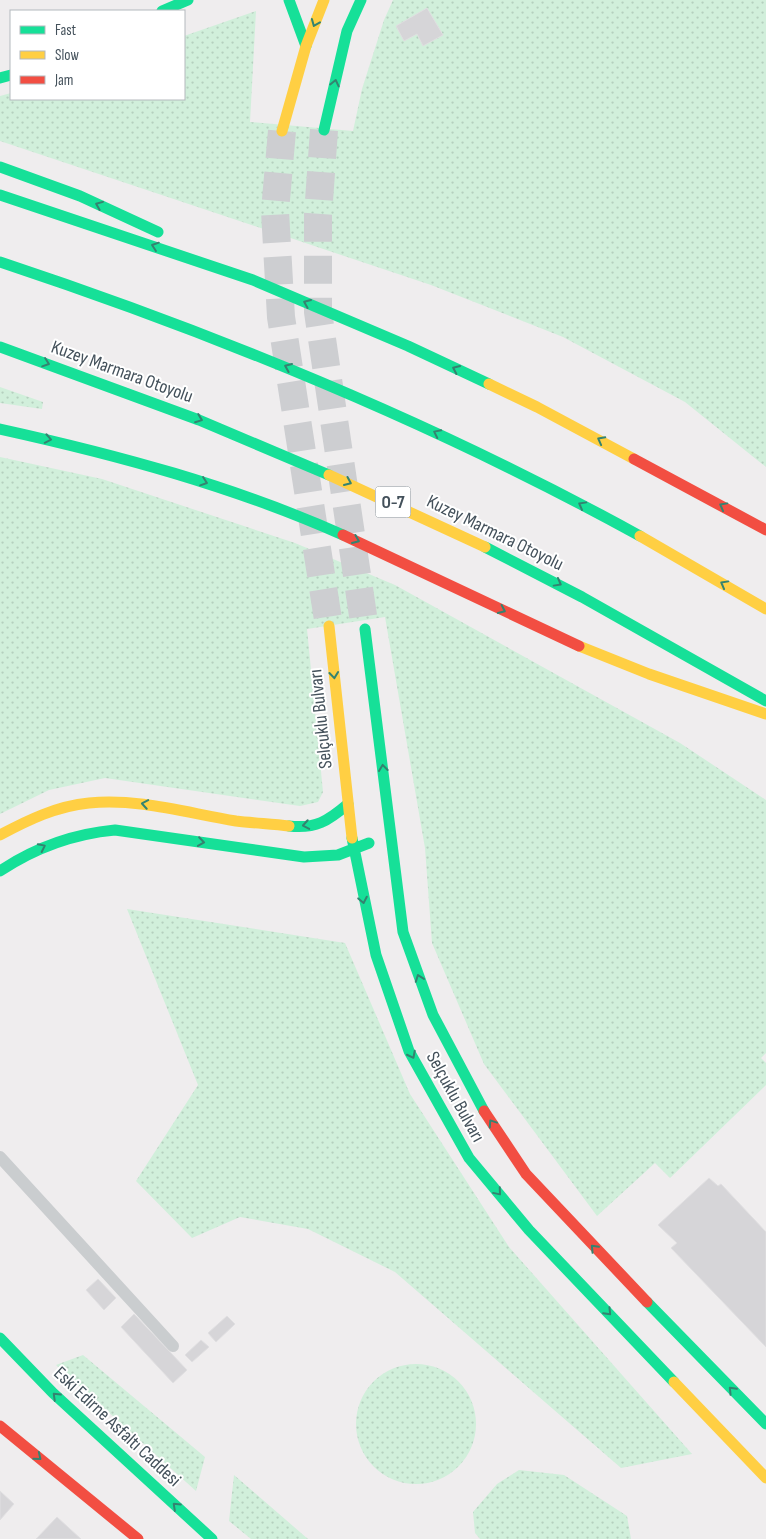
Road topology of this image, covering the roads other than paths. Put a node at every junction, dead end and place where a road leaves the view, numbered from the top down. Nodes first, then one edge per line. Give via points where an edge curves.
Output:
1 (188, 0) edge
2 (289, 0) edge
3 (324, 0) edge
4 (361, 0) edge
5 (164, 10) edge
6 (306, 46) junction
7 (324, 130) tunnel mouth
8 (282, 131) tunnel mouth
9 (0, 167) edge
10 (0, 195) edge
11 (0, 262) edge
12 (253, 280) junction
13 (0, 347) edge
14 (0, 429) edge
15 (644, 463) junction
16 (730, 497) dead end
17 (766, 530) edge
18 (766, 609) edge
19 (329, 626) tunnel mouth
20 (365, 629) tunnel mouth
21 (766, 701) edge
22 (766, 714) edge
23 (348, 804) junction
24 (389, 816) junction
25 (0, 835) edge
26 (354, 852) junction
27 (0, 871) edge
28 (0, 1157) edge
29 (0, 1338) edge
30 (173, 1346) dead end
31 (766, 1424) edge
32 (0, 1426) edge
33 (766, 1478) edge
34 (138, 1539) edge
35 (212, 1539) edge

1 - 5 main road
2 - 6 main road
3 -> 6 main road
7 -> 4 main road via 347,31
6 - 8 main road
12 -> 9 main road via 124,215
12 -> 10 main road
18 -> 11 main road via 574,500 390,410 237,345
15 -> 12 main road via 408,346
13 -> 21 main road, Kuzey Marmara Otoyolu / O-7 via 135,394 258,442 385,498 531,568
14 -> 22 main road via 154,465 262,501 378,550 582,648 697,692
15 - 16 main road
17 -> 15 main road
19 -> 23 main road, Selçuklu Bulvarı
24 -> 20 main road, Selçuklu Bulvarı
23 -> 25 main road via 326,822 298,827 237,821 129,802 88,803 58,809
23 - 26 main road, Selçuklu Bulvarı
24 - 26 main road via 370,843
31 -> 24 main road, Selçuklu Bulvarı via 526,1174 479,1104 433,1015 403,932
27 -> 26 main road via 46,844 83,832 115,830 304,857 328,858
26 -> 33 main road, Selçuklu Bulvarı via 376,955 410,1051 469,1158 529,1230
28 - 30 lane
35 -> 29 main road, Eski Edirne Asfaltı Caddesi via 53,1393
32 -> 34 main road

